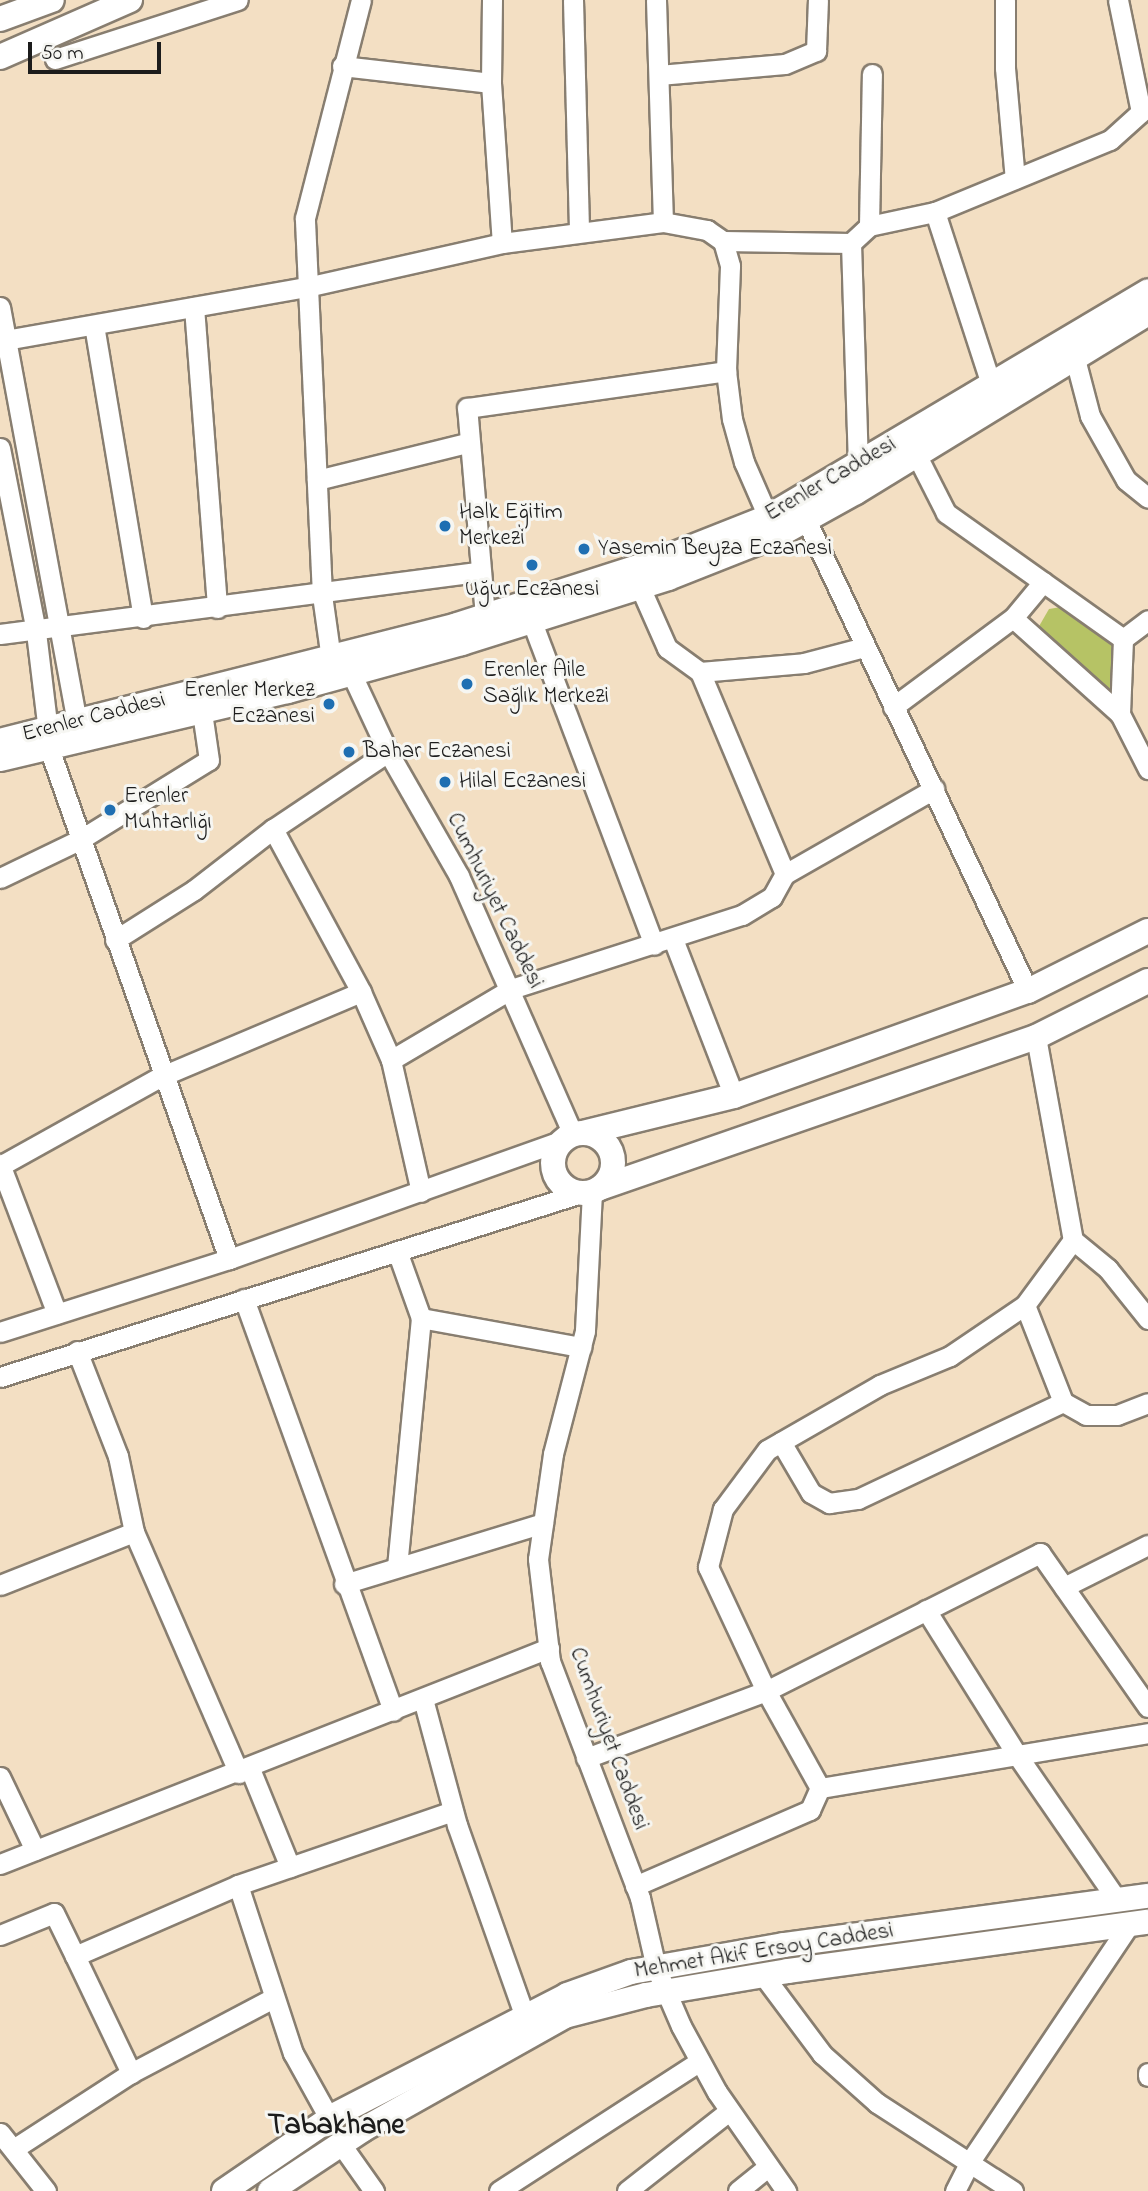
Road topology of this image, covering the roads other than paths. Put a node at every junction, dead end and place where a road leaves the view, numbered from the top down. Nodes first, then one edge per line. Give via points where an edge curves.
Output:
1 (52, 0) edge
2 (130, 0) edge
3 (238, 0) edge
4 (361, 0) edge
5 (492, 0) edge
6 (572, 0) edge
7 (656, 0) edge
8 (818, 0) edge
9 (1005, 0) edge
10 (1118, 0) edge
11 (0, 19) edge
12 (0, 58) edge
13 (55, 60) dead end
14 (342, 66) junction
15 (873, 74) dead end
16 (659, 75) junction
17 (491, 83) junction
18 (1015, 179) junction
19 (935, 212) junction
20 (663, 222) junction
21 (869, 226) junction
22 (579, 232) junction
23 (723, 241) junction
24 (502, 243) junction
25 (851, 243) junction
26 (307, 287) junction
27 (1148, 292) edge
28 (0, 307) edge
29 (194, 307) junction
30 (1148, 313) edge
31 (94, 324) junction
32 (4, 340) edge
33 (1074, 355) junction
34 (726, 371) junction
35 (991, 384) junction
36 (467, 443) junction
37 (0, 447) edge
38 (916, 454) junction
39 (858, 467) junction
40 (317, 480) junction
41 (1148, 498) edge
42 (768, 517) junction
43 (806, 520) junction
44 (479, 572) junction
45 (1043, 582) junction
46 (640, 587) junction
47 (322, 595) junction
48 (217, 608) junction
49 (485, 616) junction
50 (143, 618) junction
51 (1013, 618) junction
52 (1148, 620) edge
53 (532, 622) junction
54 (57, 630) junction
55 (36, 632) junction
56 (0, 634) edge
57 (1123, 639) junction
58 (864, 647) junction
59 (342, 662) junction
60 (699, 672) junction
61 (893, 707) junction
62 (202, 712) junction
63 (1120, 714) junction
64 (77, 723) junction
65 (49, 740) junction
66 (0, 741) edge
67 (388, 752) junction
68 (0, 759) edge
69 (1148, 769) edge
70 (934, 789) junction
71 (273, 829) junction
72 (81, 839) junction
73 (785, 874) junction
74 (0, 878) edge
75 (1148, 931) edge
76 (673, 939) junction
77 (115, 940) junction
78 (654, 945) junction
79 (1148, 981) edge
80 (511, 989) junction
81 (1028, 991) junction
82 (361, 992) junction
83 (1036, 1037) junction
84 (391, 1060) junction
85 (162, 1076) junction
86 (734, 1096) junction
87 (573, 1136) junction
88 (0, 1165) edge
89 (591, 1191) junction
90 (421, 1192) junction
91 (8, 1214) edge
92 (1073, 1240) junction
93 (397, 1251) junction
94 (229, 1259) junction
95 (244, 1299) junction
96 (1026, 1305) junction
97 (57, 1314) junction
98 (421, 1318) junction
99 (1148, 1320) edge
100 (0, 1332) edge
101 (581, 1347) junction
102 (77, 1351) junction
103 (0, 1377) edge
104 (1063, 1402) junction
105 (1148, 1403) edge
106 (781, 1442) junction
107 (543, 1523) junction
108 (134, 1532) junction
109 (1148, 1545) edge
110 (397, 1567) junction
111 (344, 1584) junction
112 (0, 1586) edge
113 (1064, 1587) junction
114 (926, 1610) junction
115 (549, 1648) junction
116 (766, 1691) junction
117 (423, 1699) junction
118 (1148, 1707) edge
119 (393, 1711) junction
120 (1148, 1733) edge
121 (1017, 1755) junction
122 (586, 1758) junction
123 (245, 1771) junction
124 (0, 1777) edge
125 (820, 1788) junction
126 (453, 1811) junction
127 (34, 1850) junction
128 (0, 1864) edge
129 (289, 1867) junction
130 (238, 1885) junction
131 (635, 1886) junction
132 (1148, 1896) edge
133 (1117, 1900) junction
134 (1138, 1924) edge
135 (0, 1935) edge
136 (75, 1956) junction
137 (656, 1968) junction
138 (763, 1975) junction
139 (668, 1991) junction
140 (273, 1998) junction
141 (525, 2017) junction
142 (700, 2061) junction
143 (131, 2073) junction
144 (729, 2111) junction
145 (329, 2118) junction
146 (0, 2133) edge
147 (340, 2143) junction
148 (15, 2148) junction
149 (971, 2160) junction
150 (768, 2167) junction
151 (46, 2191) edge
152 (224, 2191) edge
153 (270, 2191) edge
154 (374, 2191) edge
155 (499, 2191) edge
156 (627, 2191) edge
157 (738, 2191) edge
158 (786, 2191) edge
159 (954, 2191) edge
160 (1013, 2191) edge

1 - 11 main road
2 - 12 main road
3 - 13 street
4 - 14 street, Cumhuriyet Caddesi
5 - 17 street
6 - 22 street
7 - 16 street
8 - 16 street via 817,51 785,64
9 - 18 street via 1005,68
10 - 18 street via 1141,112 1110,140
14 - 17 street
14 - 26 street, Cumhuriyet Caddesi via 305,218
15 - 21 street
16 - 20 street
17 - 24 street
18 - 19 street
19 - 21 street
19 - 35 street
20 - 22 street
20 - 23 street via 707,230
21 - 25 street
22 - 24 street
23 - 25 street
23 - 34 street via 730,266
24 - 26 street
25 - 39 street
26 - 29 street
26 - 40 street, Cumhuriyet Caddesi
27 - 35 main road, Erenler Caddesi
28 - 32 street
29 - 31 street
29 - 48 street
30 - 33 main road, Erenler Caddesi
31 - 32 street
31 - 50 street
32 - 54 street
33 - 38 main road, Erenler Caddesi
33 - 41 street via 1090,416 1126,480
34 - 36 street via 467,408
34 - 42 street via 744,462
35 - 39 main road, Erenler Caddesi
36 - 40 street
36 - 44 street
37 - 55 street
38 - 43 main road, Erenler Caddesi
38 - 45 street via 946,513
39 - 42 main road, Erenler Caddesi
40 - 47 street, Cumhuriyet Caddesi
42 - 49 main road, Erenler Caddesi via 662,559
43 - 46 main road, Erenler Caddesi
43 - 58 street
44 - 47 street
44 - 49 street
45 - 51 street
45 - 57 street
46 - 53 main road, Erenler Caddesi
46 - 60 street via 667,648
47 - 48 street
47 - 59 street, Cumhuriyet Caddesi
48 - 50 street
49 - 59 main road, Erenler Caddesi
50 - 54 street
51 - 61 street
51 - 63 street
52 - 57 street
53 - 59 main road, Erenler Caddesi
53 - 78 street
54 - 55 street
54 - 64 street
55 - 56 street
55 - 65 street
57 - 63 street
58 - 60 street via 780,667
58 - 61 street
59 - 62 main road, Erenler Caddesi
59 - 64 main road, Erenler Caddesi
59 - 67 street, Cumhuriyet Caddesi
60 - 73 street
61 - 70 street
62 - 65 main road, Erenler Caddesi
62 - 72 street via 209,760
63 - 69 street
64 - 65 main road, Erenler Caddesi
65 - 66 main road, Erenler Caddesi
65 - 68 main road, Erenler Caddesi
65 - 72 street
67 - 71 street
67 - 80 street, Cumhuriyet Caddesi via 459,876
70 - 73 street
70 - 81 street
71 - 77 street via 194,890
71 - 82 street
72 - 74 street
72 - 77 street
73 - 76 street via 772,897 743,915
75 - 81 main road
76 - 78 street
76 - 86 street
77 - 85 street
78 - 80 street
79 - 83 main road
80 - 84 street
80 - 87 street, Cumhuriyet Caddesi
81 - 86 main road
82 - 84 street
82 - 85 street
83 - 89 main road
83 - 92 street
84 - 90 street
85 - 88 street
85 - 94 street
86 - 87 main road
87 - 89 main road via 554,1157 557,1177 563,1185
87 - 89 main road via 599,1138 611,1150 611,1175
87 - 90 street
88 - 91 street
89 - 93 street
89 - 101 street, Cumhuriyet Caddesi
90 - 94 street
91 - 97 street
92 - 96 street
92 - 99 street via 1108,1269
93 - 95 street
93 - 98 street
94 - 97 street
95 - 102 street
95 - 111 street
96 - 104 street
96 - 106 street via 950,1356 880,1385
97 - 100 street
98 - 101 street
98 - 110 street
101 - 107 street, Cumhuriyet Caddesi via 553,1454
102 - 103 street
102 - 108 street via 118,1456
104 - 105 street via 1086,1415 1117,1415
104 - 106 street via 858,1499 829,1503 811,1493
106 - 116 street via 766,1450 723,1510 708,1567
107 - 110 street
107 - 115 street, Cumhuriyet Caddesi via 538,1559
108 - 112 street
108 - 123 street
109 - 113 street
110 - 111 street
111 - 119 street
113 - 114 street via 1040,1553
113 - 118 street
114 - 116 street
114 - 121 street
115 - 117 street
115 - 122 street, Cumhuriyet Caddesi
116 - 122 street
116 - 125 street
117 - 119 street
117 - 126 street
119 - 123 street
120 - 121 street
121 - 125 street
121 - 133 street
122 - 131 street, Cumhuriyet Caddesi
123 - 127 street
123 - 129 street
124 - 127 street
125 - 131 street via 810,1810
126 - 129 street
126 - 141 street
127 - 128 street
129 - 130 street
130 - 136 street
130 - 140 street
131 - 137 street, Cumhuriyet Caddesi
132 - 133 main road, Mehmet Akif Ersoy Caddesi
133 - 137 main road, Mehmet Akif Ersoy Caddesi
134 - 138 main road, Mehmet Akif Ersoy Caddesi
134 - 149 street
135 - 136 street via 54,1913
136 - 143 street
137 - 139 street, Cumhuriyet Caddesi
137 - 141 main road, Mehmet Akif Ersoy Caddesi via 567,1996
138 - 139 main road, Mehmet Akif Ersoy Caddesi
138 - 149 street via 822,2054 859,2087
139 - 142 street
139 - 147 main road, Mehmet Akif Ersoy Caddesi via 565,2016
140 - 143 street
140 - 145 street via 293,2053
141 - 145 main road, Mehmet Akif Ersoy Caddesi
142 - 144 street
142 - 155 street
143 - 148 street
144 - 150 street
144 - 156 street
145 - 152 main road, Mehmet Akif Ersoy Caddesi
146 - 148 street
147 - 153 main road, Mehmet Akif Ersoy Caddesi
147 - 154 street
148 - 151 street
149 - 159 street
149 - 160 street
150 - 157 street
150 - 158 street

